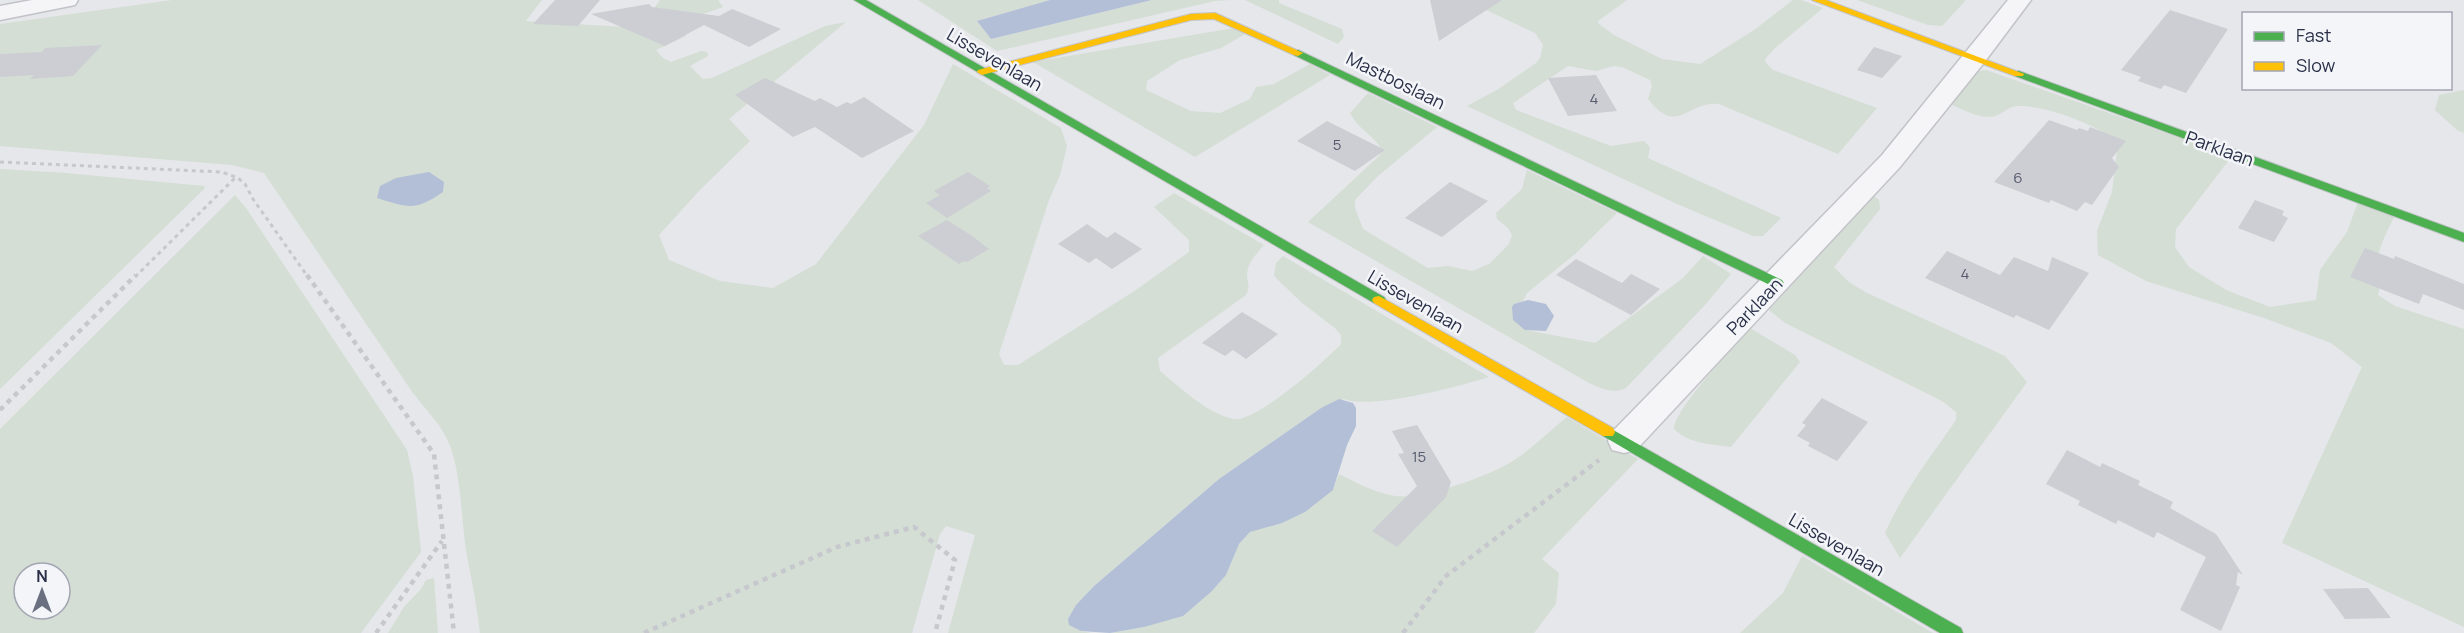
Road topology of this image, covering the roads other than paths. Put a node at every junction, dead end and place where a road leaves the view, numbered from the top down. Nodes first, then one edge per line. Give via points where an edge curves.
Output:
1 (58, 0) edge
2 (67, 0) edge
3 (859, 0) edge
4 (1817, 0) edge
5 (2020, 0) edge
6 (0, 14) edge
7 (1975, 59) junction
8 (982, 72) junction
9 (2464, 238) edge
10 (1777, 283) junction
11 (1624, 441) junction
12 (1955, 633) edge

1 - 2 street
1 - 6 street
3 - 8 street, Lissevenlaan
4 - 7 street, Parklaan
5 - 7 street, Parklaan
7 - 9 street, Parklaan
7 - 10 street, Parklaan via 1891,161
8 - 10 street, Mastboslaan via 1191,18 1215,16
8 - 11 street, Lissevenlaan
10 - 11 street, Parklaan
11 - 12 street, Lissevenlaan

